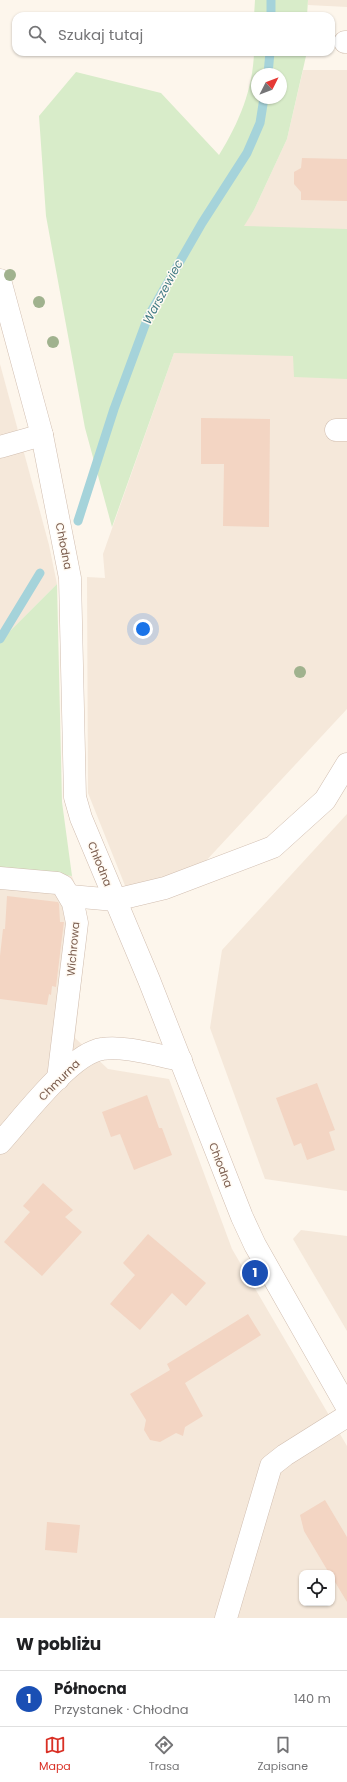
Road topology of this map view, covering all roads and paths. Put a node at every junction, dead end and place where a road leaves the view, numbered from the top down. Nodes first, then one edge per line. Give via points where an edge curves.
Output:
1 (0, 280) edge
2 (42, 435) junction
3 (0, 447) edge
4 (347, 764) edge
5 (0, 878) edge
6 (70, 896) junction
7 (115, 900) junction
8 (181, 1060) junction
9 (58, 1079) junction
10 (0, 1143) edge
11 (347, 1406) edge
12 (347, 1416) edge
13 (226, 1618) edge

1 - 2 street, Chłodna
2 - 3 street
2 - 7 street, Chłodna via 70,578 75,797 81,818
4 - 7 street via 325,800 273,847 165,888
5 - 6 street via 57,883 63,886
6 - 7 street
6 - 9 street, Wichrowa via 77,923
7 - 8 street, Chłodna
8 - 9 street, Chmurna via 104,1048 86,1054
8 - 11 street, Chłodna via 225,1176 255,1245
9 - 10 street, Chmurna
12 - 13 street via 271,1466

